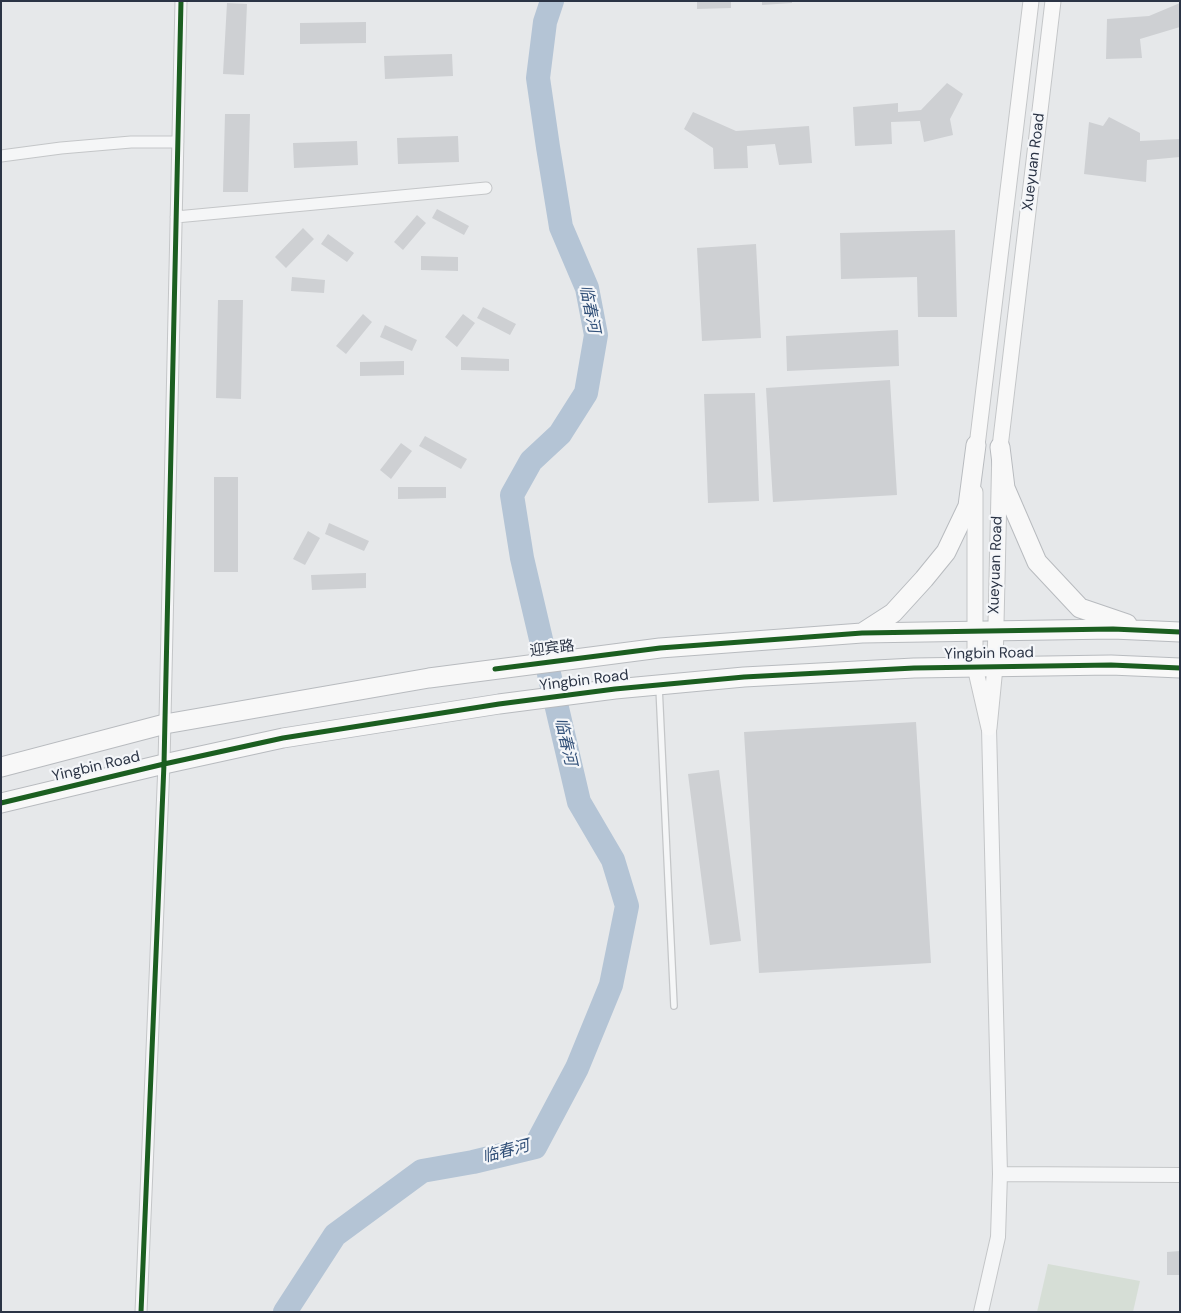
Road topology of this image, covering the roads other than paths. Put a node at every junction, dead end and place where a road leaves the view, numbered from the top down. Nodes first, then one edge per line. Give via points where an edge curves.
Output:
1 (181, 1) edge
2 (1031, 1) edge
3 (1053, 1) edge
4 (178, 142) junction
5 (1, 156) edge
6 (486, 188) dead end
7 (176, 217) junction
8 (976, 445) junction
9 (1000, 447) junction
10 (995, 630) junction
11 (974, 631) junction
12 (1147, 631) junction
13 (1180, 632) edge
14 (862, 633) junction
15 (613, 654) joint
16 (974, 667) junction
17 (994, 667) junction
18 (1180, 668) edge
19 (495, 669) joint
20 (659, 685) junction
21 (165, 724) junction
22 (989, 728) junction
23 (164, 764) junction
24 (1, 767) edge
25 (1, 803) edge
26 (674, 1006) dead end
27 (1000, 1174) junction
28 (1180, 1175) edge
29 (141, 1312) edge
30 (981, 1312) edge

1 - 4 street
2 - 8 main road, Xueyuan Road
3 - 9 main road, Xueyuan Road
4 - 5 street via 131,142
4 - 7 street
6 - 7 street
7 - 21 street
8 - 11 main road, Xueyuan Road
8 - 14 highway via 968,506 946,552 893,613
9 - 10 main road, Xueyuan Road
9 - 12 highway via 1005,488 1036,562 1080,608
10 - 11 highway, Yingbin Road
10 - 12 highway, Yingbin Road
10 - 17 main road, Xueyuan Road
11 - 14 highway, Yingbin Road
11 - 16 main road, Xueyuan Road
12 - 13 highway, Yingbin Road
14 - 15 highway, Yingbin Road
15 - 19 highway, 迎宾路
16 - 17 highway, Yingbin Road
16 - 20 highway, Yingbin Road via 744,677
16 - 22 main road, Xueyuan Road
17 - 18 highway, Yingbin Road via 1112,665
17 - 22 main road, Xueyuan Road
19 - 21 highway, Yingbin Road
20 - 23 highway, Yingbin Road via 499,704 283,738
20 - 26 lane
21 - 23 street
21 - 24 highway, Yingbin Road
22 - 27 street
23 - 25 highway, Yingbin Road
23 - 29 street
27 - 28 street
27 - 30 street via 998,1237

